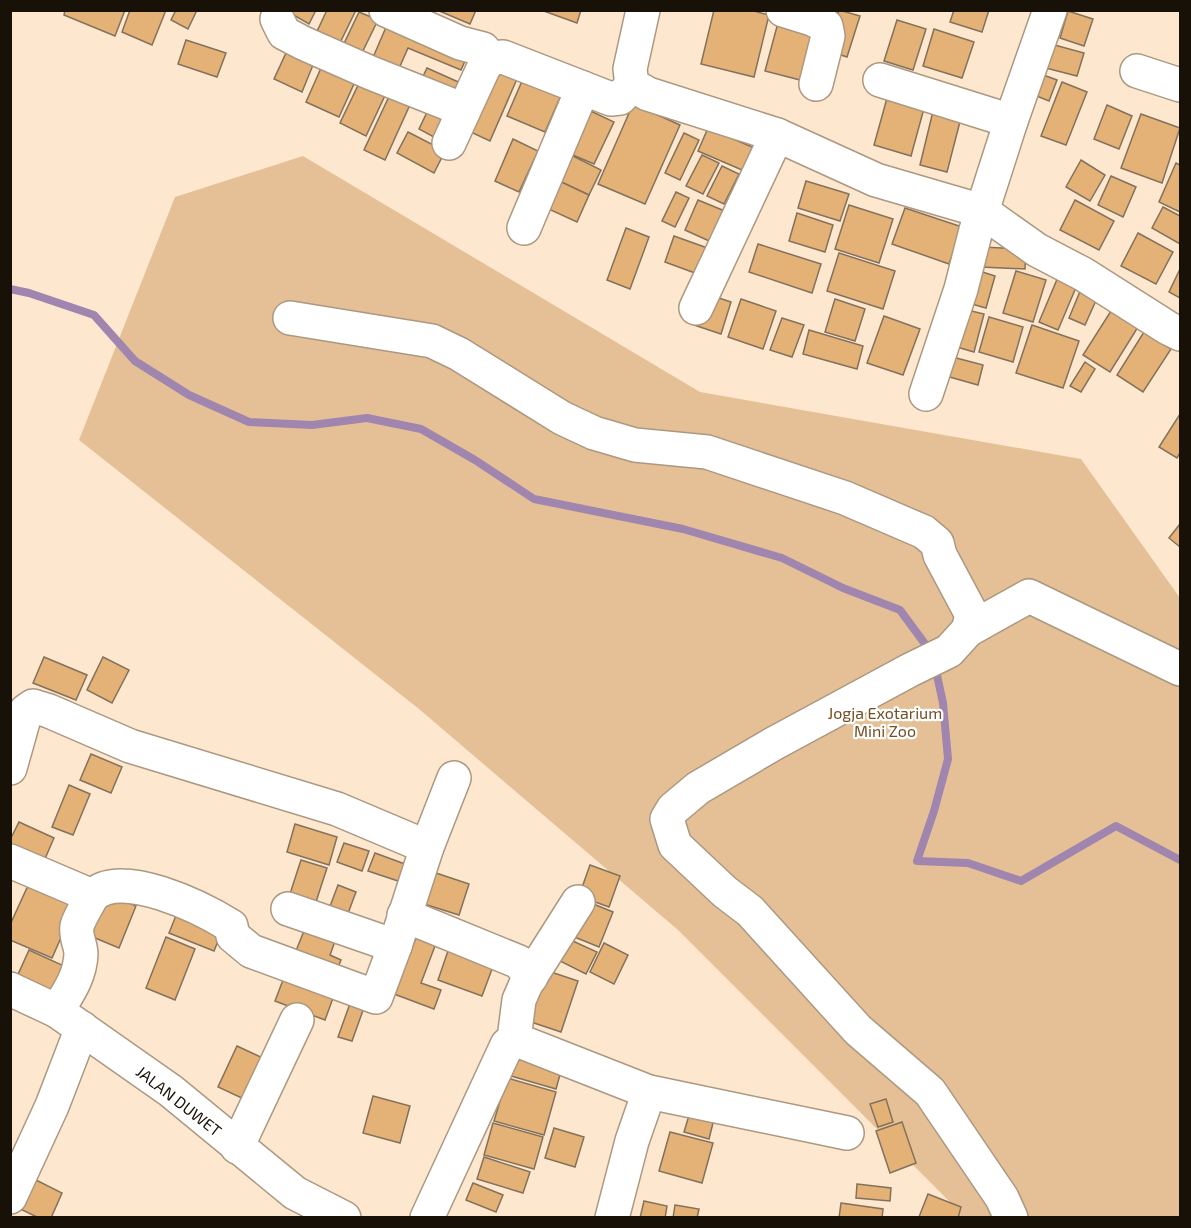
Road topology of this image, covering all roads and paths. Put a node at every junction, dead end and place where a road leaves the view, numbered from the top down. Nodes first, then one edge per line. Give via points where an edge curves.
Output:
1 (386, 10) edge
2 (643, 10) edge
3 (783, 10) edge
4 (1050, 10) edge
5 (271, 13) edge
6 (490, 58) junction
7 (1137, 71) dead end
8 (880, 80) dead end
9 (816, 84) dead end
10 (632, 85) junction
11 (1180, 85) edge
12 (583, 88) junction
13 (464, 110) junction
14 (1011, 121) junction
15 (777, 135) junction
16 (449, 143) dead end
17 (982, 211) junction
18 (524, 228) dead end
19 (696, 309) dead end
20 (290, 318) dead end
21 (1180, 334) edge
22 (926, 394) dead end
23 (958, 641) junction
24 (1180, 669) edge
25 (10, 768) edge
26 (454, 778) dead end
27 (427, 847) junction
28 (10, 861) edge
29 (92, 896) junction
30 (578, 903) dead end
31 (288, 909) dead end
32 (404, 915) junction
33 (395, 946) junction
34 (531, 977) junction
35 (10, 989) edge
36 (69, 1019) junction
37 (297, 1020) dead end
38 (514, 1039) junction
39 (649, 1092) junction
40 (847, 1133) dead end
41 (237, 1147) junction
42 (18, 1160) edge
43 (10, 1197) edge
44 (344, 1218) edge
45 (427, 1218) edge
46 (612, 1218) edge
47 (1011, 1218) edge

1 - 6 street via 460,43 483,49
2 - 10 street via 630,69
3 - 9 street via 826,26 828,36
4 - 14 street
5 - 13 street via 284,33 303,43
6 - 12 street via 503,57
6 - 13 street
7 - 11 street
8 - 14 street
10 - 12 street via 616,99
10 - 15 street via 648,94
12 - 18 street
13 - 16 street
14 - 17 street
15 - 17 street via 876,180
15 - 19 street
17 - 21 street via 1037,250
17 - 22 street
20 - 23 street via 432,341 594,433 635,445 707,452 845,498 924,532 937,543 972,615
23 - 24 street via 1029,596
23 - 47 street via 698,788 672,809 667,819 675,845 750,912 858,1030 930,1092 1002,1198
25 - 27 street via 26,711 33,706 130,746 337,809
26 - 27 street
27 - 32 street
28 - 29 street
29 - 33 street via 99,889 112,886 151,890 231,926 233,936 251,951 376,997
29 - 36 street via 78,925 81,954
30 - 34 street
31 - 33 street
32 - 33 street
32 - 34 street via 519,962
34 - 38 street via 519,1000
35 - 36 street, JALAN DUWET
36 - 41 street, JALAN DUWET via 171,1091
36 - 42 street via 52,1106
37 - 41 street
38 - 39 street
38 - 45 street via 507,1045
39 - 40 street
39 - 46 street
41 - 44 street, JALAN DUWET via 296,1193
42 - 43 street

